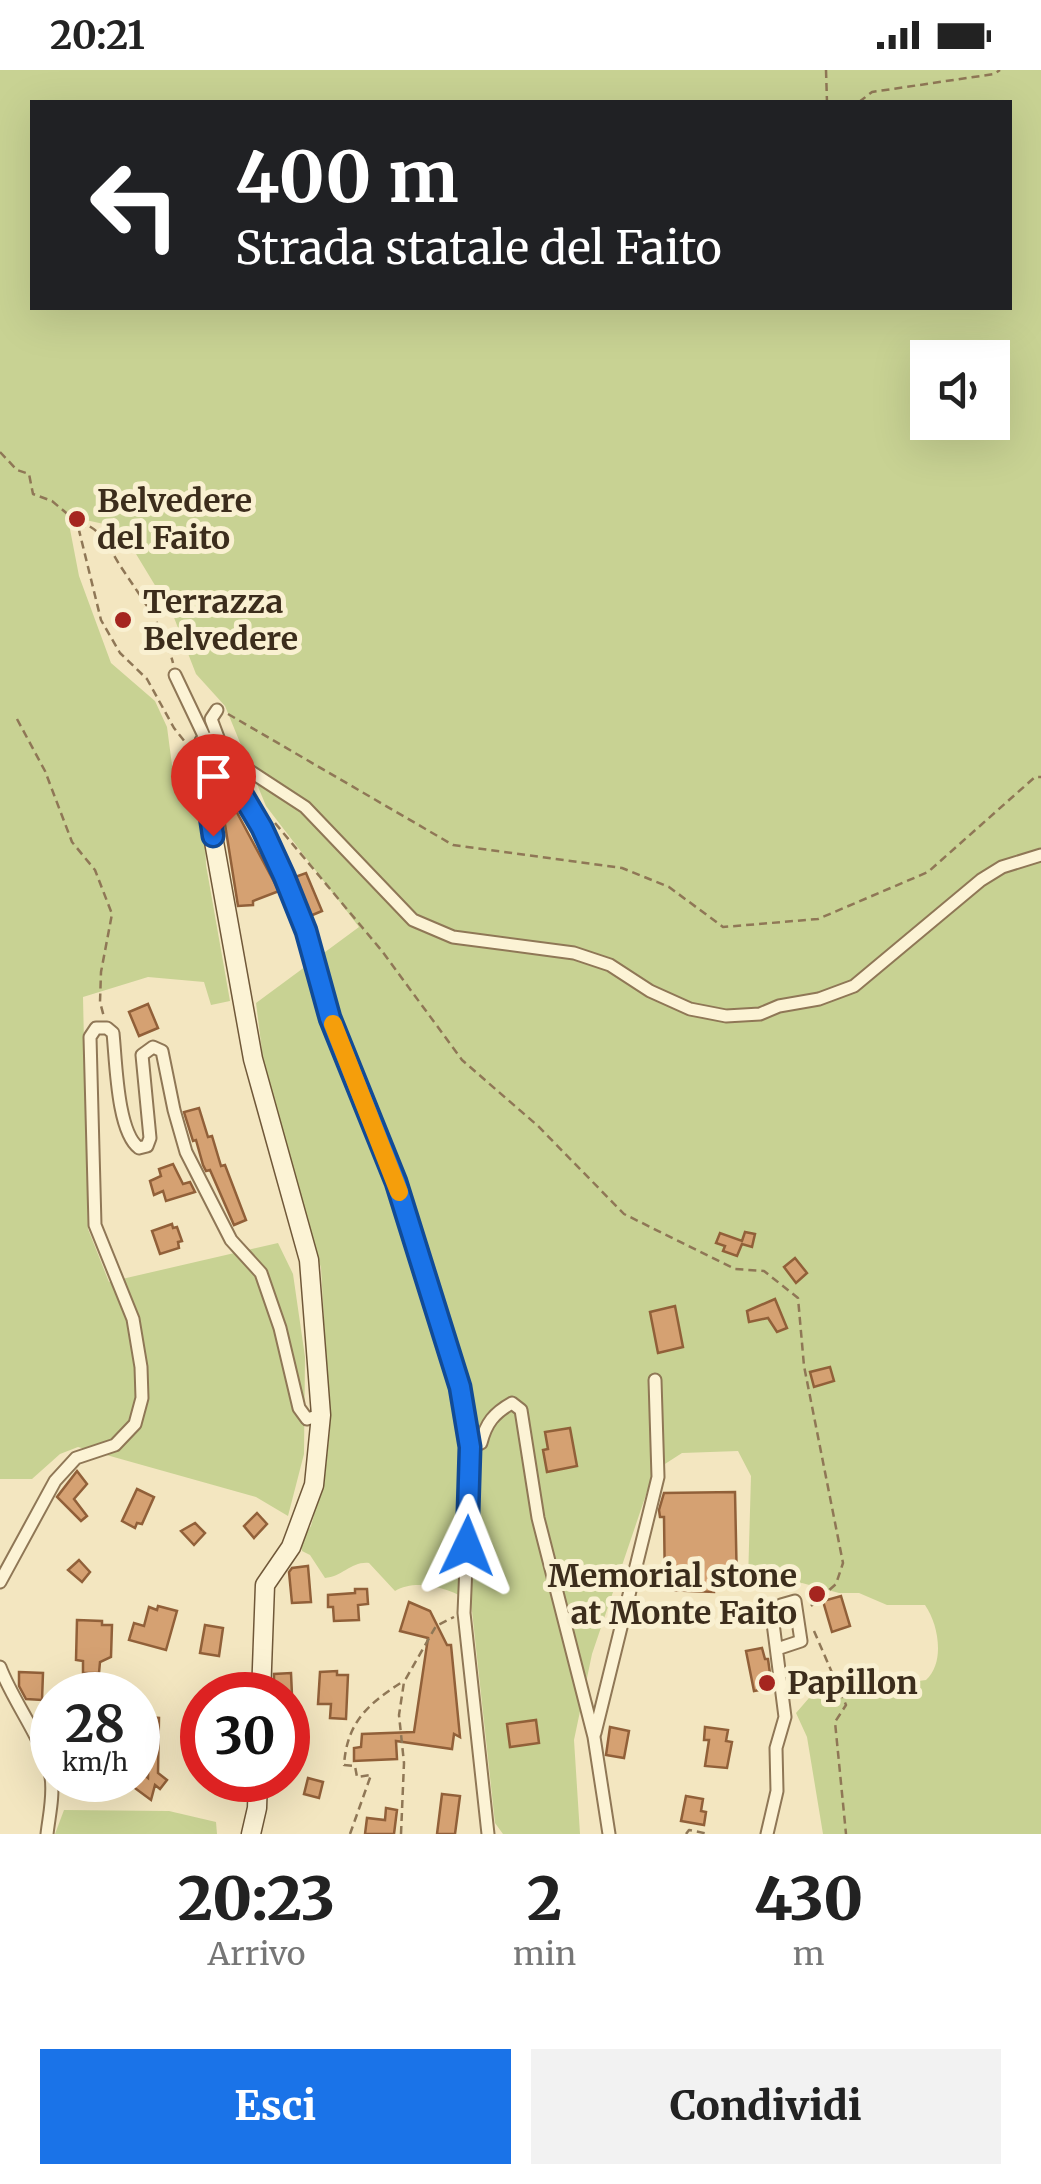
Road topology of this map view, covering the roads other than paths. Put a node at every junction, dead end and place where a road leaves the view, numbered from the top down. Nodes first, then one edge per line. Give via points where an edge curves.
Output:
1 (175, 675) road end
2 (217, 710) road end
3 (220, 742) junction
4 (203, 744) junction
5 (221, 773) junction
6 (1041, 855) edge
7 (655, 1380) dead end
8 (321, 1415) junction
9 (470, 1447) junction
10 (0, 1582) edge
11 (777, 1648) junction
12 (0, 1667) edge
13 (262, 1672) edge
14 (594, 1737) junction
15 (255, 1802) edge
16 (486, 1816) junction
17 (46, 1834) edge
18 (251, 1834) edge
19 (476, 1834) edge
20 (488, 1834) edge
21 (609, 1834) edge
22 (767, 1834) edge

1 - 4 street
2 - 3 street via 210,719
3 - 4 street
3 - 6 street via 225,754 304,808 413,920 453,937 574,953 690,1009 726,1016 760,1014 854,986 981,880
4 - 5 street
5 - 8 street via 210,774 206,788 213,836 254,1059 309,1260
5 - 9 street via 262,828 306,931 330,1018 396,1182 460,1387
7 - 14 street via 658,1477
8 - 10 street via 306,1419 299,1408 261,1273 231,1240 186,1152 162,1050 149,1048 142,1055 150,1138 139,1148 130,1140 120,1098 112,1034 96,1028 90,1037 95,1226 133,1319 142,1398 134,1424 115,1445 76,1458 56,1481
8 - 13 street via 314,1485 291,1547 265,1585
9 - 14 street via 481,1442 498,1411 512,1404 521,1410 538,1518
9 - 16 street via 464,1612
11 - 11 street via 773,1622 781,1605 796,1600 801,1641
11 - 22 street via 785,1717
12 - 17 street via 52,1778
14 - 21 street
15 - 18 street
16 - 19 street
16 - 20 street

